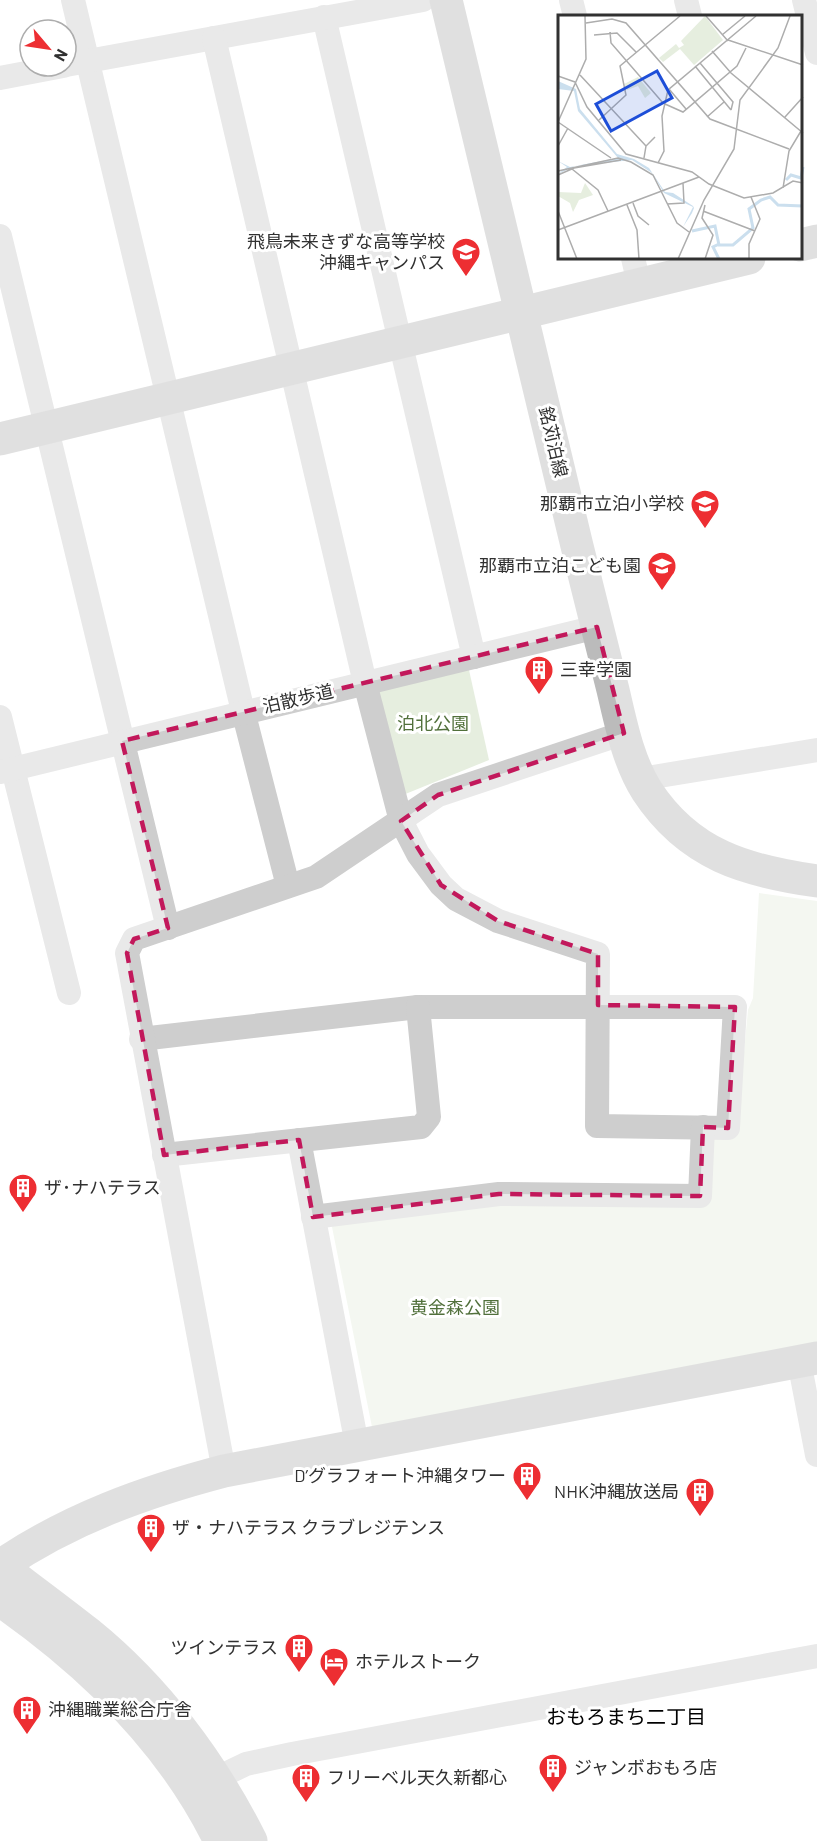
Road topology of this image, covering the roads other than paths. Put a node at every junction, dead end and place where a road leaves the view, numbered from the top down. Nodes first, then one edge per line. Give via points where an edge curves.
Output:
1 (73, 0) edge
2 (423, 0) edge
3 (446, 0) edge
4 (571, 0) edge
5 (686, 0) edge
6 (804, 0) edge
7 (575, 15) edge
8 (690, 15) edge
9 (324, 17) junction
10 (73, 18) edge
11 (214, 38) junction
12 (817, 53) edge
13 (78, 63) edge
14 (18, 74) edge
15 (0, 78) edge
16 (76, 78) edge
17 (0, 236) edge
18 (817, 242) edge
19 (802, 245) edge
20 (731, 260) edge
21 (636, 271) edge
22 (522, 312) junction
23 (400, 342) junction
24 (292, 369) junction
25 (168, 397) junction
26 (46, 427) junction
27 (0, 439) edge
28 (597, 627) junction
29 (474, 657) junction
30 (365, 683) junction
31 (243, 712) junction
32 (0, 717) edge
33 (624, 733) junction
34 (122, 741) junction
35 (817, 750) edge
36 (6, 770) edge
37 (641, 779) junction
38 (401, 822) junction
39 (817, 881) edge
40 (288, 886) junction
41 (168, 928) junction
42 (69, 993) dead end
43 (598, 1005) junction
44 (418, 1007) junction
45 (141, 1039) junction
46 (703, 1127) junction
47 (299, 1140) junction
48 (164, 1155) junction
49 (313, 1217) junction
50 (808, 1359) edge
51 (357, 1445) junction
52 (817, 1455) edge
53 (224, 1471) junction
54 (0, 1566) edge
55 (0, 1600) edge
56 (817, 1656) edge
57 (217, 1778) junction
58 (220, 1841) edge
59 (251, 1841) edge

1 - 10 street
2 - 9 street
3 - 22 street, 銘苅泊線
4 - 7 street
5 - 8 street
6 - 12 street
9 - 11 street
9 - 23 street
11 - 13 street
11 - 24 street
14 - 15 street
16 - 25 street
17 - 26 street
18 - 19 street
20 - 21 street
21 - 22 street
22 - 23 street
22 - 28 street, 銘苅泊線
23 - 24 street
23 - 29 street
24 - 25 street
24 - 30 street
25 - 26 street
25 - 31 street
26 - 27 street
26 - 34 street
28 - 29 street, 泊散歩道
28 - 33 street, 銘苅泊線
29 - 30 street, 泊散歩道
30 - 31 street, 泊散歩道
30 - 38 street
31 - 34 street, 泊散歩道
31 - 40 street
32 - 36 street
33 - 37 street, 銘苅泊線
33 - 38 street via 438,795
34 - 36 street, 泊散歩道
34 - 41 street
35 - 37 street
36 - 42 street
37 - 39 street, 銘苅泊線 via 669,818 715,854 768,874
38 - 40 street via 316,877
38 - 43 street via 418,854 456,899 498,921 598,954
40 - 41 street
41 - 45 street via 134,939 127,953
43 - 44 street
43 - 46 street via 597,1126
43 - 46 street via 735,1007 728,1128
44 - 45 street
44 - 47 street via 429,1117 421,1127
45 - 48 street
46 - 49 street via 700,1196 499,1194
47 - 48 street
47 - 49 street
48 - 53 street
49 - 51 street
50 - 51 street
50 - 52 street
51 - 53 street
53 - 54 street via 116,1504 36,1541
54 - 57 street via 126,1667
55 - 58 street via 72,1654 141,1723 192,1793
56 - 57 street via 292,1754 246,1764
57 - 59 street

